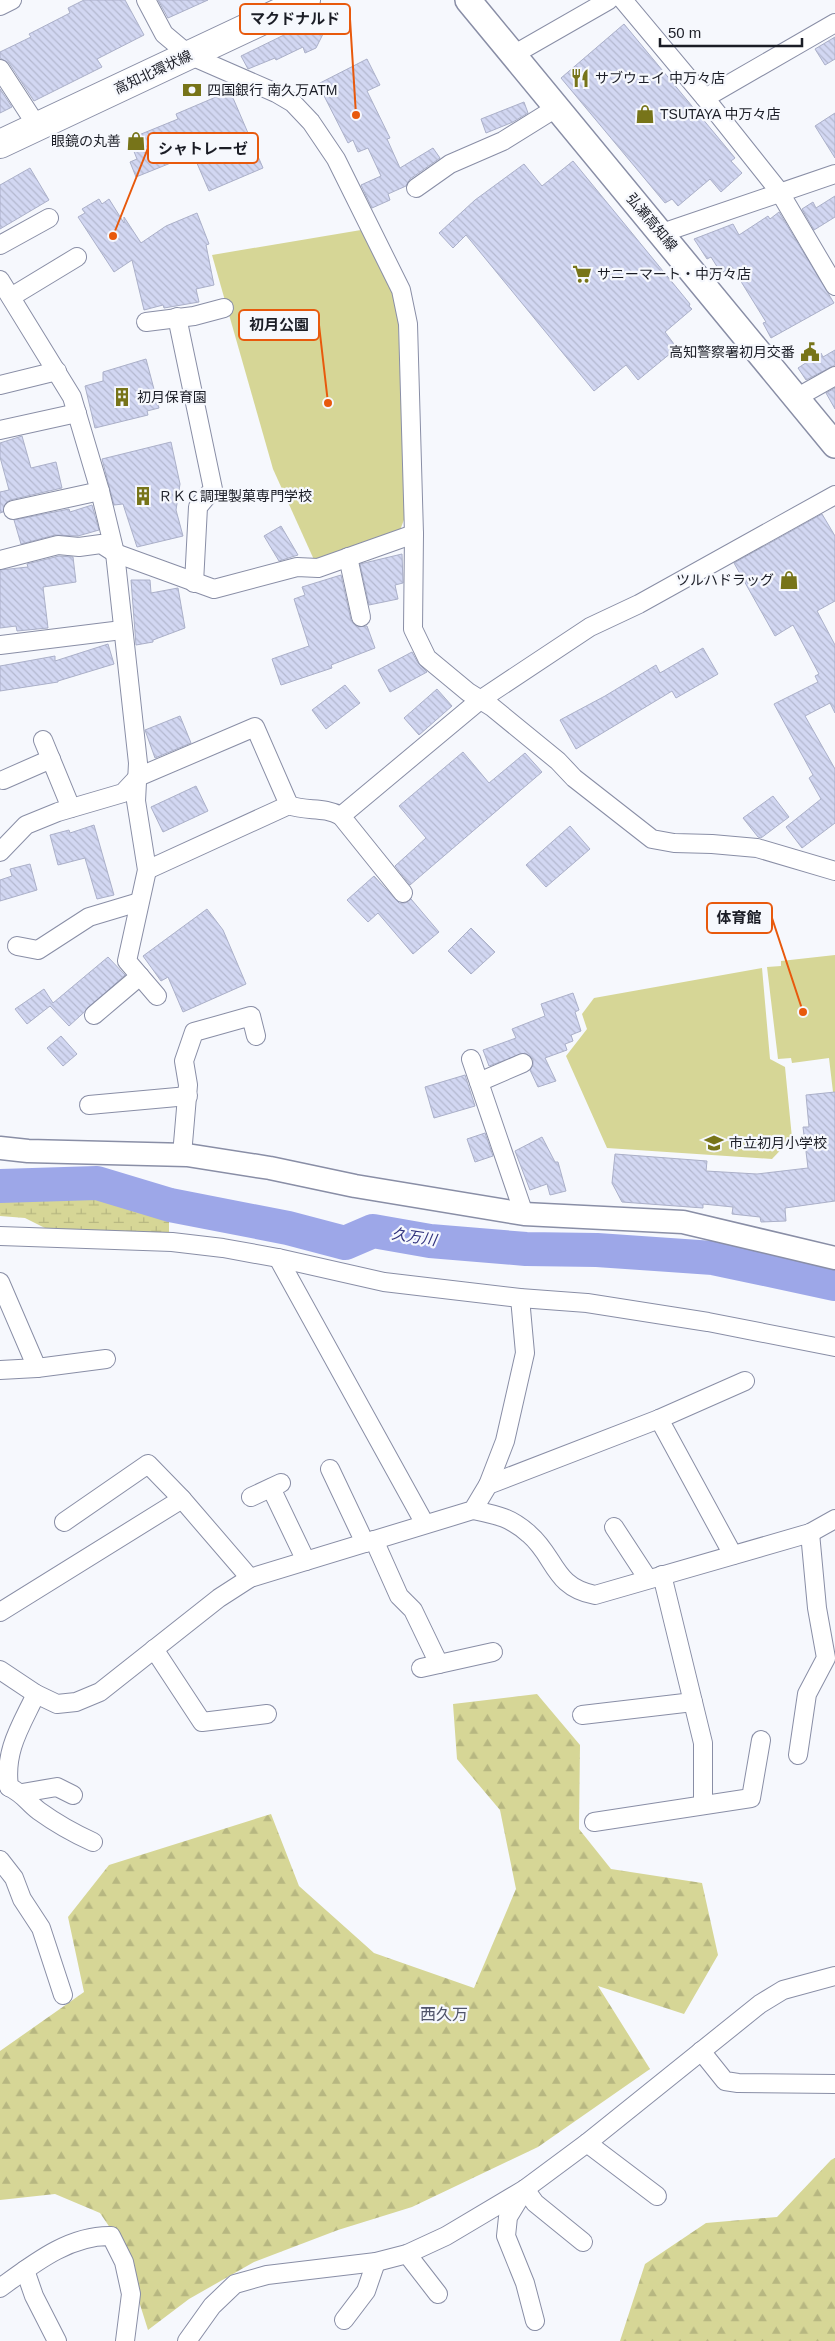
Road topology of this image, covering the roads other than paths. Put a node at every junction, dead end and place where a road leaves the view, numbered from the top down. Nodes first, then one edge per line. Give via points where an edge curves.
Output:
1 (12, 0) edge
2 (146, 0) edge
3 (306, 0) edge
4 (468, 0) edge
5 (609, 0) edge
6 (623, 0) edge
7 (0, 6) edge
8 (835, 23) edge
9 (190, 55) junction
10 (513, 55) junction
11 (0, 69) edge
12 (705, 98) junction
13 (556, 108) junction
14 (37, 126) junction
15 (0, 144) edge
16 (835, 174) edge
17 (416, 188) dead end
18 (779, 192) junction
19 (49, 218) dead end
20 (662, 233) junction
21 (0, 245) edge
22 (77, 257) dead end
23 (0, 281) edge
24 (835, 286) edge
25 (10, 296) junction
26 (224, 308) dead end
27 (177, 317) junction
28 (146, 322) dead end
29 (57, 371) junction
30 (835, 376) edge
31 (0, 385) edge
32 (796, 398) junction
33 (77, 413) junction
34 (0, 430) edge
35 (835, 445) edge
36 (100, 491) junction
37 (835, 495) edge
38 (13, 510) dead end
39 (414, 534) junction
40 (115, 553) junction
41 (348, 558) junction
42 (0, 560) edge
43 (194, 583) junction
44 (361, 618) dead end
45 (122, 630) junction
46 (0, 645) edge
47 (480, 700) junction
48 (42, 740) dead end
49 (51, 759) junction
50 (138, 777) junction
51 (3, 780) dead end
52 (289, 805) junction
53 (72, 808) junction
54 (341, 816) junction
55 (0, 852) edge
56 (147, 870) junction
57 (835, 871) edge
58 (403, 893) dead end
59 (139, 902) junction
60 (16, 946) dead end
61 (140, 976) junction
62 (157, 996) dead end
63 (94, 1015) dead end
64 (256, 1036) dead end
65 (471, 1059) dead end
66 (523, 1063) dead end
67 (479, 1082) junction
68 (188, 1096) junction
69 (89, 1104) dead end
70 (0, 1148) edge
71 (182, 1155) junction
72 (524, 1214) junction
73 (0, 1236) edge
74 (278, 1258) junction
75 (835, 1258) edge
76 (0, 1282) edge
77 (520, 1298) junction
78 (835, 1347) edge
79 (106, 1359) dead end
80 (37, 1368) junction
81 (0, 1370) edge
82 (745, 1381) dead end
83 (659, 1419) junction
84 (330, 1469) dead end
85 (488, 1485) junction
86 (251, 1497) dead end
87 (182, 1498) junction
88 (473, 1510) junction
89 (835, 1519) edge
90 (64, 1522) dead end
91 (426, 1524) junction
92 (614, 1526) dead end
93 (810, 1532) junction
94 (370, 1542) junction
95 (733, 1555) junction
96 (306, 1561) junction
97 (655, 1577) junction
98 (250, 1578) junction
99 (0, 1612) edge
100 (154, 1649) junction
101 (493, 1652) dead end
102 (439, 1664) junction
103 (421, 1668) dead end
104 (0, 1670) edge
105 (36, 1694) junction
106 (692, 1702) junction
107 (267, 1714) dead end
108 (582, 1715) dead end
109 (761, 1740) dead end
110 (798, 1755) dead end
111 (10, 1792) edge
112 (73, 1795) dead end
113 (703, 1804) junction
114 (594, 1822) dead end
115 (93, 1842) dead end
116 (0, 1860) edge
117 (835, 1976) edge
118 (63, 1995) dead end
119 (701, 2051) junction
120 (835, 2084) edge
121 (587, 2143) junction
122 (525, 2189) junction
123 (657, 2196) dead end
124 (583, 2242) dead end
125 (407, 2254) junction
126 (376, 2262) junction
127 (25, 2270) junction
128 (0, 2288) edge
129 (438, 2294) dead end
130 (344, 2320) dead end
131 (534, 2322) dead end
132 (57, 2341) edge
133 (125, 2341) edge
134 (187, 2341) edge

1 - 7 street
2 - 9 street via 164,34
3 - 9 main road, 高知北環状線
4 - 10 main road, 弘瀬高知線
5 - 10 street
6 - 12 street
8 - 12 street
9 - 14 main road, 高知北環状線
9 - 39 street via 276,93 293,103 311,122 336,159 402,290 408,324
10 - 13 main road, 弘瀬高知線
11 - 14 street
12 - 18 street
13 - 17 street via 502,141 450,164
13 - 20 main road, 弘瀬高知線
14 - 15 main road, 高知北環状線
16 - 18 street
18 - 20 street
18 - 24 street
19 - 21 street
20 - 32 main road, 弘瀬高知線
22 - 25 street
23 - 25 street
25 - 29 street
26 - 27 street
27 - 28 street
27 - 43 street via 213,489 198,507
29 - 31 street
29 - 33 street
30 - 32 street
32 - 35 main road, 弘瀬高知線
33 - 34 street
33 - 36 street
36 - 38 street
36 - 40 street
37 - 47 street via 640,604 590,627
39 - 41 street
39 - 47 street via 413,629 426,658
40 - 42 street via 100,544 58,545
40 - 43 street
40 - 45 street
41 - 43 street via 318,568 297,568 214,588
41 - 44 street
45 - 46 street
45 - 50 street
47 - 54 street
47 - 57 street via 652,839 757,848
48 - 49 street
49 - 51 street
49 - 53 street
50 - 52 street via 255,728
50 - 53 street via 123,793
50 - 56 street via 136,801
52 - 54 street via 329,810
52 - 56 street
53 - 55 street via 26,825
54 - 58 street
56 - 59 street
59 - 60 street via 88,918 38,950
59 - 61 street via 127,961
61 - 62 street
61 - 63 street
64 - 68 street via 251,1016 194,1032 184,1061
65 - 67 street
66 - 67 street
67 - 72 street
68 - 69 street
68 - 71 street
70 - 71 street
71 - 72 street
72 - 75 street via 683,1222
73 - 74 street via 172,1242
74 - 77 street via 384,1282
74 - 91 street
76 - 80 street
77 - 78 street via 596,1304
77 - 85 street via 525,1353 505,1441
79 - 80 street
80 - 81 street
82 - 83 street
83 - 85 street
83 - 95 street
84 - 94 street
85 - 88 street
86 - 96 street via 276,1485
87 - 90 street via 148,1464
87 - 98 street
87 - 99 street
88 - 91 street
88 - 97 street via 507,1518 531,1535 564,1580 578,1592 595,1595
89 - 93 street
91 - 94 street
92 - 97 street
93 - 95 street
93 - 110 street via 817,1608 826,1658 807,1694
94 - 96 street
94 - 102 street via 399,1596 413,1610
95 - 97 street
96 - 98 street
97 - 106 street
98 - 100 street
100 - 105 street via 100,1692 76,1702 57,1704
100 - 107 street via 202,1722
101 - 102 street
102 - 103 street
104 - 105 street
105 - 111 street via 11,1746 7,1769
106 - 108 street
106 - 113 street via 703,1743
109 - 113 street via 751,1798
111 - 112 street via 57,1787
111 - 115 street via 66,1830
113 - 114 street
116 - 118 street via 14,1878 22,1899 41,1928
117 - 119 street via 784,1990 760,2004
119 - 120 street via 725,2081
119 - 121 street
121 - 122 street
121 - 123 street
122 - 124 street via 534,2203
122 - 125 street via 446,2236
122 - 131 street via 508,2217 506,2236 525,2283
125 - 126 street
125 - 129 street
126 - 130 street via 366,2291
126 - 134 street via 267,2275 235,2284 212,2306
127 - 128 street
127 - 132 street
127 - 133 street via 67,2244 94,2236 111,2236 124,2262 131,2294

